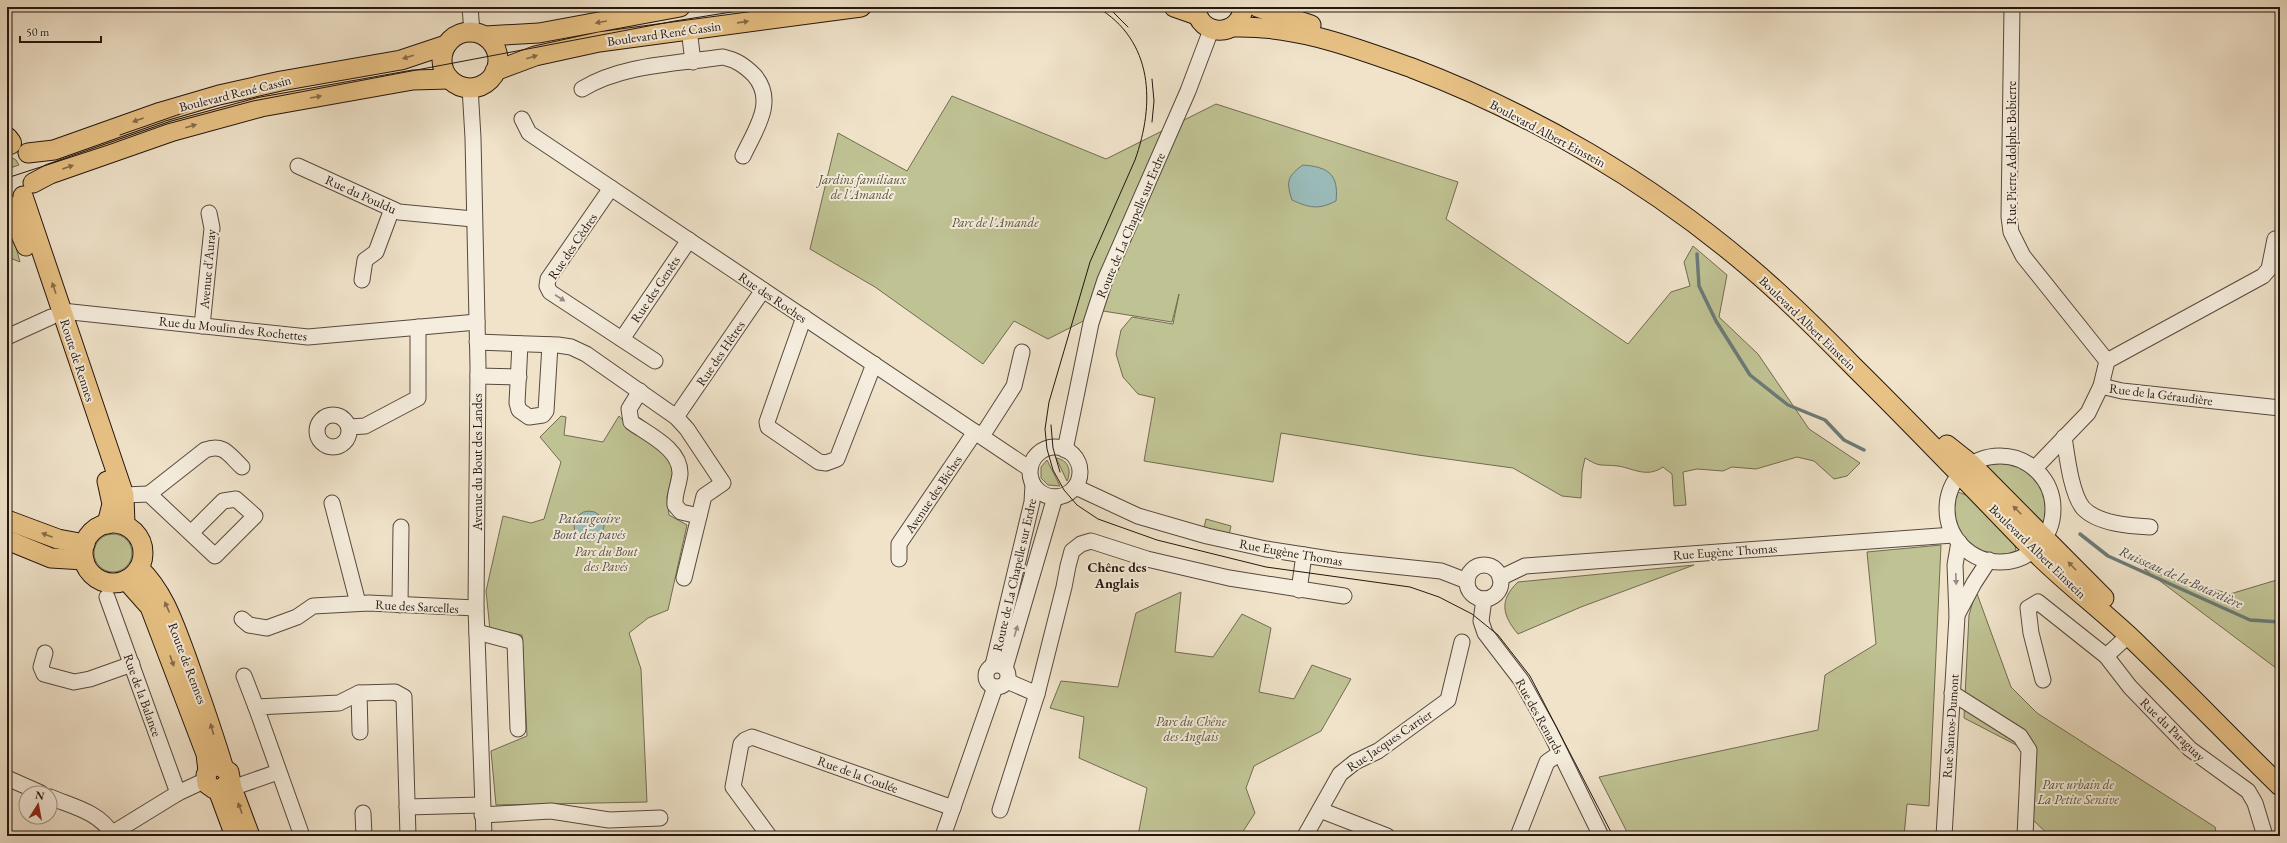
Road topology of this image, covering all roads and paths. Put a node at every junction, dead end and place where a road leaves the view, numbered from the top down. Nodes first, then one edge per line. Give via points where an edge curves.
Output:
1 (470, 7) edge
2 (680, 7) edge
3 (861, 7) edge
4 (1174, 7) edge
5 (1243, 7) edge
6 (1258, 7) edge
7 (2012, 7) edge
8 (1196, 11) edge
9 (1232, 27) junction
10 (690, 29) junction
11 (1211, 30) junction
12 (478, 34) junction
13 (446, 45) junction
14 (693, 62) junction
15 (495, 71) junction
16 (449, 79) junction
17 (470, 88) junction
18 (582, 89) dead end
19 (522, 119) dead end
20 (13, 144) edge
21 (743, 156) dead end
22 (298, 166) dead end
23 (611, 188) junction
24 (18, 196) edge
25 (392, 209) junction
26 (208, 213) dead end
27 (473, 219) junction
28 (2275, 239) dead end
29 (689, 240) junction
30 (362, 280) dead end
31 (763, 290) junction
32 (56, 314) junction
33 (804, 317) junction
34 (477, 322) junction
35 (202, 326) junction
36 (418, 327) junction
37 (7, 337) edge
38 (622, 339) junction
39 (477, 342) junction
40 (520, 344) junction
41 (550, 345) junction
42 (1022, 352) dead end
43 (655, 361) dead end
44 (2107, 361) junction
45 (874, 364) junction
46 (478, 376) junction
47 (519, 377) junction
48 (2101, 386) junction
49 (640, 391) junction
50 (2280, 408) edge
51 (676, 417) junction
52 (350, 427) dead end
53 (978, 434) junction
54 (2064, 437) junction
55 (1065, 450) junction
56 (242, 467) dead end
57 (2035, 468) junction
58 (1030, 469) junction
59 (1966, 469) junction
60 (1080, 471) junction
61 (1033, 485) junction
62 (1074, 488) junction
63 (148, 494) junction
64 (124, 495) junction
65 (1055, 497) junction
66 (332, 503) dead end
67 (1119, 507) junction
68 (699, 516) junction
69 (7, 520) edge
70 (116, 525) junction
71 (401, 527) dead end
72 (2150, 527) dead end
73 (192, 532) dead end
74 (1956, 538) junction
75 (7, 540) edge
76 (2039, 544) junction
77 (85, 552) junction
78 (1304, 556) junction
79 (899, 559) dead end
80 (1989, 560) junction
81 (132, 574) junction
82 (684, 578) dead end
83 (1500, 578) junction
84 (1467, 581) junction
85 (1299, 590) junction
86 (1344, 596) dead end
87 (107, 597) dead end
88 (1484, 599) junction
89 (358, 603) junction
90 (400, 605) junction
91 (476, 608) junction
92 (1957, 616) junction
93 (242, 619) dead end
94 (476, 632) junction
95 (2128, 636) junction
96 (1462, 642) dead end
97 (45, 653) dead end
98 (2106, 656) junction
99 (132, 664) junction
100 (1000, 675) junction
101 (244, 676) dead end
102 (2042, 680) dead end
103 (359, 693) junction
104 (1952, 693) junction
105 (1037, 694) junction
106 (256, 707) junction
107 (518, 729) dead end
108 (360, 732) dead end
109 (1560, 753) junction
110 (2280, 771) edge
111 (278, 772) junction
112 (7, 778) edge
113 (219, 779) junction
114 (23, 785) edge
115 (2280, 786) edge
116 (178, 793) junction
117 (58, 800) edge
118 (407, 807) junction
119 (953, 808) junction
120 (481, 810) junction
121 (1000, 810) dead end
122 (1320, 810) junction
123 (363, 813) dead end
124 (660, 818) dead end
125 (110, 835) edge
126 (235, 836) edge
127 (250, 836) edge
128 (302, 836) edge
129 (364, 836) edge
130 (408, 836) edge
131 (484, 836) edge
132 (769, 836) edge
133 (943, 836) edge
134 (1305, 836) edge
135 (1388, 836) edge
136 (1518, 836) edge
137 (1601, 836) edge
138 (1944, 836) edge
139 (2024, 836) edge
140 (2265, 836) edge

1 - 12 street
2 -> 12 main road, Boulevard René Cassin via 539,33
10 -> 3 main road, Boulevard René Cassin
4 - 8 main road
5 - 9 main road via 1241,17
6 - 59 main road, Boulevard Albert Einstein via 1364,41 1450,73 1554,124 1646,179 1706,221 1756,261 1815,314 1944,442
7 - 44 street, Rue Pierre Adolphe Bobierre via 2009,217 2011,232 2023,256
8 - 11 main road via 1203,25
9 - 11 main road, Boulevard Albert Einstein via 1222,31
9 - 59 main road, Boulevard Albert Einstein via 1264,27 1292,31 1362,50 1452,83 1581,149 1646,189 1750,268
10 - 14 street
15 -> 10 main road, Boulevard René Cassin via 520,60 551,52
11 - 55 street, Route de La Chapelle sur Erdre via 1188,91 1105,280 1091,324
12 - 13 main road via 457,35
12 - 15 main road via 491,42 497,52
13 - 16 main road via 442,62
13 -> 20 main road, Boulevard René Cassin via 401,60 219,94 54,150
14 - 18 street via 632,70 598,80
14 - 21 street via 723,57 736,60 761,83 765,97 763,112
15 - 17 main road via 485,83
16 - 17 main road
24 -> 16 main road, Boulevard René Cassin via 50,174 173,131 253,109 407,80 441,77
17 - 27 street, Avenue du Bout des Landes
19 - 23 street, Rue des Roches via 529,133
20 - 24 main road via 35,169
22 - 25 street, Rue du Pouldu
23 - 29 street, Rue des Roches
23 -> 38 street, Rue des Cèdres via 548,279 547,286 550,292
24 - 32 main road, Route de Rennes via 21,232
25 - 27 street, Rue du Pouldu
25 - 30 street via 376,252 365,260
26 - 35 street, Avenue d'Auray via 212,228
27 - 34 street, Avenue du Bout des Landes
28 - 44 street via 2269,269 2263,276
29 - 31 street, Rue des Roches
29 - 38 street, Rue des Genêts
31 - 33 street, Rue des Roches
31 - 51 street, Rue des Hêtres
32 - 35 street, Rue du Moulin des Rochettes
32 - 37 street
32 - 64 main road, Route de Rennes
32 - 70 main road, Route de Rennes via 109,485
33 - 45 street, Rue des Roches
33 - 45 street via 767,422 768,427 819,462 833,462 838,459
34 - 36 street, Rue du Moulin des Rochettes
34 - 39 street, Avenue du Bout des Landes
35 - 36 street, Rue du Moulin des Rochettes via 308,337
36 - 52 street via 418,398 365,426
38 - 43 street
39 - 40 street
39 - 46 street, Avenue du Bout des Landes
40 - 41 street
40 - 47 street
41 - 47 street via 547,406 543,415 529,417 519,410
41 - 49 street via 571,347 586,354
42 - 53 street, Avenue des Biches via 1014,386
44 - 48 street
45 - 53 street, Rue des Roches
46 - 47 street
46 - 91 street, Avenue du Bout des Landes
48 - 50 street, Rue de la Géraudière via 2122,391
48 - 54 street, Rue de la Géraudière via 2088,413
49 - 51 street
49 - 68 street via 629,409 631,422 672,452 680,469 675,505 681,512
51 - 68 street via 723,483 704,496
53 - 58 street, Rue des Roches
53 - 79 street, Avenue des Biches via 899,544
54 - 57 street, Rue de la Géraudière
54 - 72 street via 2071,482 2084,508 2102,519 2125,526
55 - 58 street via 1044,450 1036,456
55 - 60 street via 1075,458
56 - 63 street via 222,448 215,446 205,450
57 - 59 street via 2012,458 1997,456 1984,458
57 - 76 street via 2049,487 2053,504 2051,524
58 - 61 street
59 - 74 street via 1950,492 1947,506
59 - 76 main road, Boulevard Albert Einstein
60 - 62 street
60 - 67 street, Rue Eugène Thomas via 1093,486
61 - 65 street via 1041,493
61 - 100 street, Route de La Chapelle sur Erdre
62 - 65 street via 1064,496
62 - 67 street, Rue Eugène Thomas
63 - 64 street
63 - 73 street
64 - 70 main road, Route de Rennes
100 -> 65 street, Route de La Chapelle sur Erdre
66 - 89 street, Rue des Sarcelles
67 - 78 street, Rue Eugène Thomas via 1138,516 1207,536
68 - 82 street
77 -> 69 main road
70 - 77 main road via 95,529
70 - 81 main road via 135,533 142,543 143,556
71 - 90 street
74 - 80 street via 1970,552
74 - 83 street, Rue Eugène Thomas via 1525,566
74 -> 92 street, Rue Santos-Dumont
75 - 77 main road via 51,558
76 - 80 street via 2012,560
76 - 95 main road, Boulevard Albert Einstein
110 -> 76 main road, Boulevard Albert Einstein
77 - 81 main road via 90,572 100,580 113,583
78 - 84 street, Rue Eugène Thomas via 1441,571
78 - 85 street
80 - 92 street, Rue Santos-Dumont
81 - 113 main road, Route de Rennes via 150,606 206,754
83 - 84 street via 1493,569 1481,566 1472,571
83 - 88 street via 1501,584 1497,592 1492,597
84 - 88 street via 1472,594
85 - 86 street
85 - 105 street via 1176,566 1091,541 1081,544 1072,551
87 - 99 street, Rue de la Balance
88 - 109 street, Rue des Renards via 1481,621 1489,640 1521,680
89 - 90 street, Rue des Sarcelles
89 - 93 street, Rue des Sarcelles via 312,606 296,617 267,628 250,626
90 - 91 street, Rue des Sarcelles
91 - 94 street, Avenue du Bout des Landes
92 - 104 street, Rue Santos-Dumont
94 - 107 street via 515,642
94 - 120 street, Avenue du Bout des Landes
95 - 98 street
95 - 115 main road, Boulevard Albert Einstein
96 - 122 street, Rue Jacques Cartier via 1448,700 1378,751 1355,762 1340,774
97 - 99 street via 41,667 44,674 66,681 90,680
98 - 102 street, Rue du Paraguay via 2038,602 2028,608
98 - 140 street, Rue du Paraguay via 2130,687 2190,749 2248,791 2255,803
99 - 116 street, Rue de la Balance
100 - 105 street
100 - 119 street, Route de La Chapelle sur Erdre
101 - 106 street
103 - 106 street via 338,703
103 - 108 street
103 - 118 street via 396,692 404,697
104 - 138 street, Rue Santos-Dumont
104 - 139 street via 2027,743 2030,750
105 - 121 street
106 - 111 street
109 - 136 street via 1547,762
109 - 137 street, Rue des Renards
111 - 113 street
111 - 128 street
112 - 114 street
113 - 116 street
113 - 126 main road, Route de Rennes
127 -> 113 main road, Route de Rennes
116 - 125 street
117 - 125 street via 98,818 108,826
118 - 120 street
118 - 130 street
119 - 132 street, Rue de la Coulée via 752,737 742,744 733,787
119 - 133 street, Route de La Chapelle sur Erdre
120 - 124 street via 551,811 609,820
120 - 131 street, Avenue du Bout des Landes
122 - 134 street, Rue Jacques Cartier
122 - 135 street
123 - 129 street

